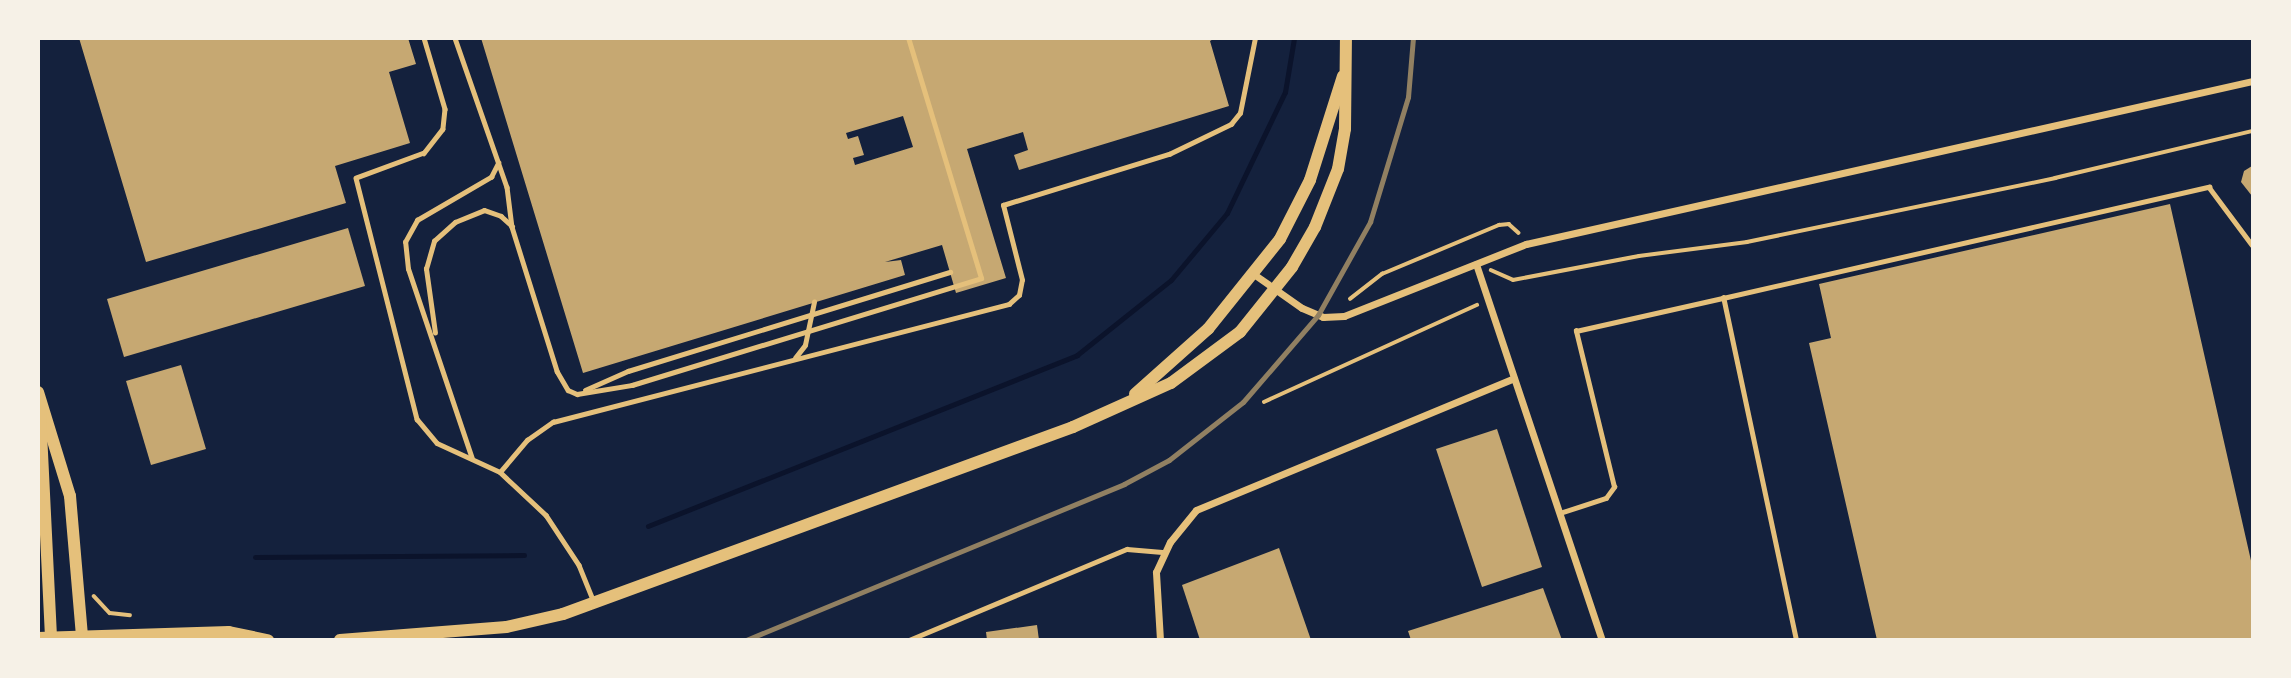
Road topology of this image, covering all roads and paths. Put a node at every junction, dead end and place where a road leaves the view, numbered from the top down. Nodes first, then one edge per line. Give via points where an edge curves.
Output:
1 (424, 38) edge
2 (455, 38) edge
3 (908, 38) edge
4 (1255, 38) edge
5 (1346, 38) edge
6 (1345, 66) junction
7 (2252, 81) edge
8 (2252, 131) edge
9 (499, 158) junction
10 (512, 227) junction
11 (1526, 244) junction
12 (2252, 245) edge
13 (1476, 264) junction
14 (950, 272) dead end
15 (1255, 275) junction
16 (1513, 280) dead end
17 (1275, 290) junction
18 (1723, 298) junction
19 (814, 302) dead end
20 (1343, 302) dead end
21 (1464, 313) dead end
22 (437, 344) junction
23 (791, 360) junction
24 (1514, 378) junction
25 (39, 393) edge
26 (578, 394) junction
27 (1264, 402) dead end
28 (1124, 403) junction
29 (472, 460) junction
30 (500, 472) junction
31 (1559, 513) junction
32 (1166, 552) junction
33 (595, 603) junction
34 (47, 638) edge
35 (82, 638) edge
36 (268, 639) edge
37 (341, 639) edge
38 (909, 639) edge
39 (1160, 639) edge
40 (1602, 639) edge
41 (1796, 639) edge

1 - 29 lane via 445,109 443,129 424,153 356,177 417,419 437,443
2 - 9 lane
3 - 26 lane via 981,278 632,385
4 - 23 lane via 1240,113 1231,124 1169,154 1003,205 1022,280 1019,295 1009,304
5 - 6 main road
6 - 15 main road via 1310,180
6 - 17 main road via 1348,94 1338,169 1315,227
7 - 11 street
8 - 16 path via 1774,237
9 - 10 lane
9 - 22 lane via 491,177 417,220 405,242 408,269
10 - 22 lane via 501,216 484,210 455,222 434,241 426,286
10 - 26 lane via 557,372 568,390
11 - 13 street
11 - 20 path via 1514,227 1499,225 1382,274
12 - 18 lane via 2209,187
13 - 17 street via 1344,316 1323,317
13 - 24 street
14 - 26 lane via 628,371
15 - 17 street
15 - 28 main road via 1185,352
17 - 28 main road via 1240,332 1194,370
18 - 31 lane via 1576,331 1614,487 1606,498
18 - 41 lane
19 - 23 lane via 805,345
21 - 27 path
22 - 29 lane
23 - 30 lane via 553,422 527,440
24 - 31 street
24 - 32 street via 1196,510
25 - 34 main road
25 - 35 main road via 70,496
28 - 33 main road via 1073,427
29 - 30 lane
30 - 33 lane via 546,515 579,565
31 - 40 street
32 - 38 lane via 1127,549
32 - 39 street via 1156,572
33 - 37 main road via 506,627
34 - 35 main road
35 - 36 main road via 229,632

